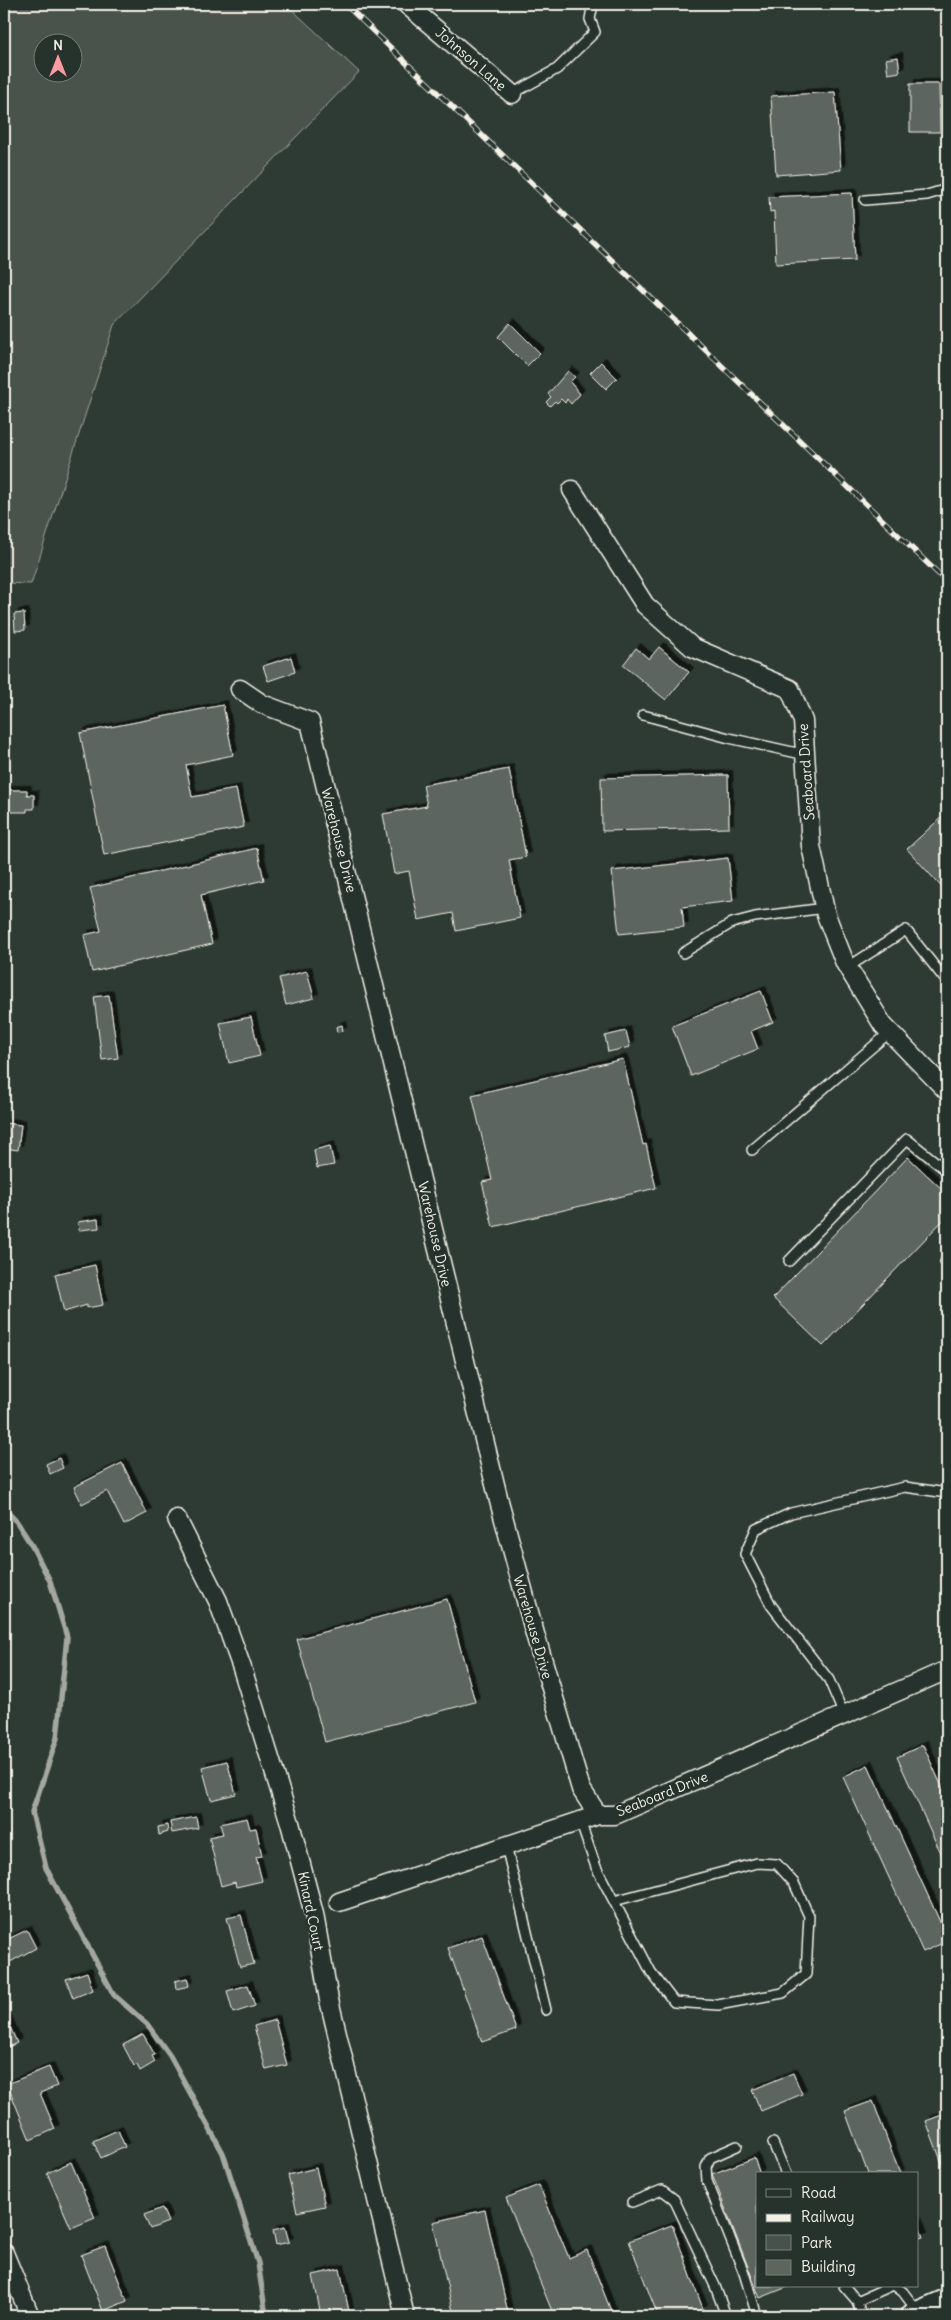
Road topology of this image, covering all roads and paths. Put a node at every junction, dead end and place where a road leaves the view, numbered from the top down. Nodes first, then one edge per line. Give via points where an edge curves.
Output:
1 (406, 4) edge
2 (594, 4) edge
3 (512, 94) joint
4 (947, 190) edge
5 (865, 200) dead end
6 (572, 490) dead end
7 (240, 690) dead end
8 (643, 715) dead end
9 (806, 755) junction
10 (825, 908) junction
11 (683, 953) dead end
12 (848, 967) junction
13 (947, 982) edge
14 (890, 1032) junction
15 (947, 1091) edge
16 (752, 1150) dead end
17 (947, 1171) edge
18 (947, 1259) edge
19 (789, 1261) dead end
20 (947, 1265) edge
21 (947, 1493) edge
22 (177, 1519) dead end
23 (947, 1670) edge
24 (844, 1716) junction
25 (598, 1815) junction
26 (580, 1821) junction
27 (506, 1846) junction
28 (614, 1900) junction
29 (339, 1902) dead end
30 (546, 2010) dead end
31 (773, 2143) dead end
32 (737, 2146) dead end
33 (785, 2172) edge
34 (632, 2202) dead end
35 (4, 2253) edge
36 (846, 2288) edge
37 (886, 2288) edge
38 (898, 2288) edge
39 (857, 2301) junction
40 (947, 2302) edge
41 (917, 2315) edge
42 (30, 2316) edge
43 (405, 2316) edge
44 (726, 2316) edge
45 (758, 2316) edge
46 (861, 2316) edge

1 - 3 street, Johnson Lane
2 - 3 lane via 590,19 595,32 557,69
4 - 5 lane via 927,195
6 - 9 street, Seaboard Drive via 645,604 692,646 790,689 804,721
7 - 25 street, Warehouse Drive via 262,704 310,722 499,1501 581,1789
8 - 9 lane
9 - 10 street, Seaboard Drive via 811,846
10 - 11 lane via 732,923
10 - 12 street, Seaboard Drive
12 - 13 lane via 906,930
12 - 14 street, Seaboard Drive
14 - 15 street, Seaboard Drive
14 - 16 lane
17 - 19 lane via 907,1138
18 - 20 lane
21 - 24 lane via 905,1487 791,1513 756,1529 745,1554 771,1605 829,1680
22 - 43 street, Kinard Court via 221,1609 290,1823 314,1914 329,2000
23 - 24 street, Seaboard Drive
24 - 25 street, Seaboard Drive via 616,1815
25 - 26 street, Seaboard Drive
26 - 27 street, Seaboard Drive
26 - 28 lane via 596,1868
27 - 29 street, Seaboard Drive
27 - 30 lane
28 - 28 lane via 651,1972 674,2002 718,2004 783,1993 806,1974 810,1916 794,1883 777,1864 757,1863
31 - 33 lane
32 - 45 lane via 710,2158 706,2167 707,2181
34 - 44 lane via 662,2190 674,2199
35 - 42 street
36 - 39 lane
37 - 39 lane
38 - 41 lane
39 - 46 lane
40 - 41 main road

